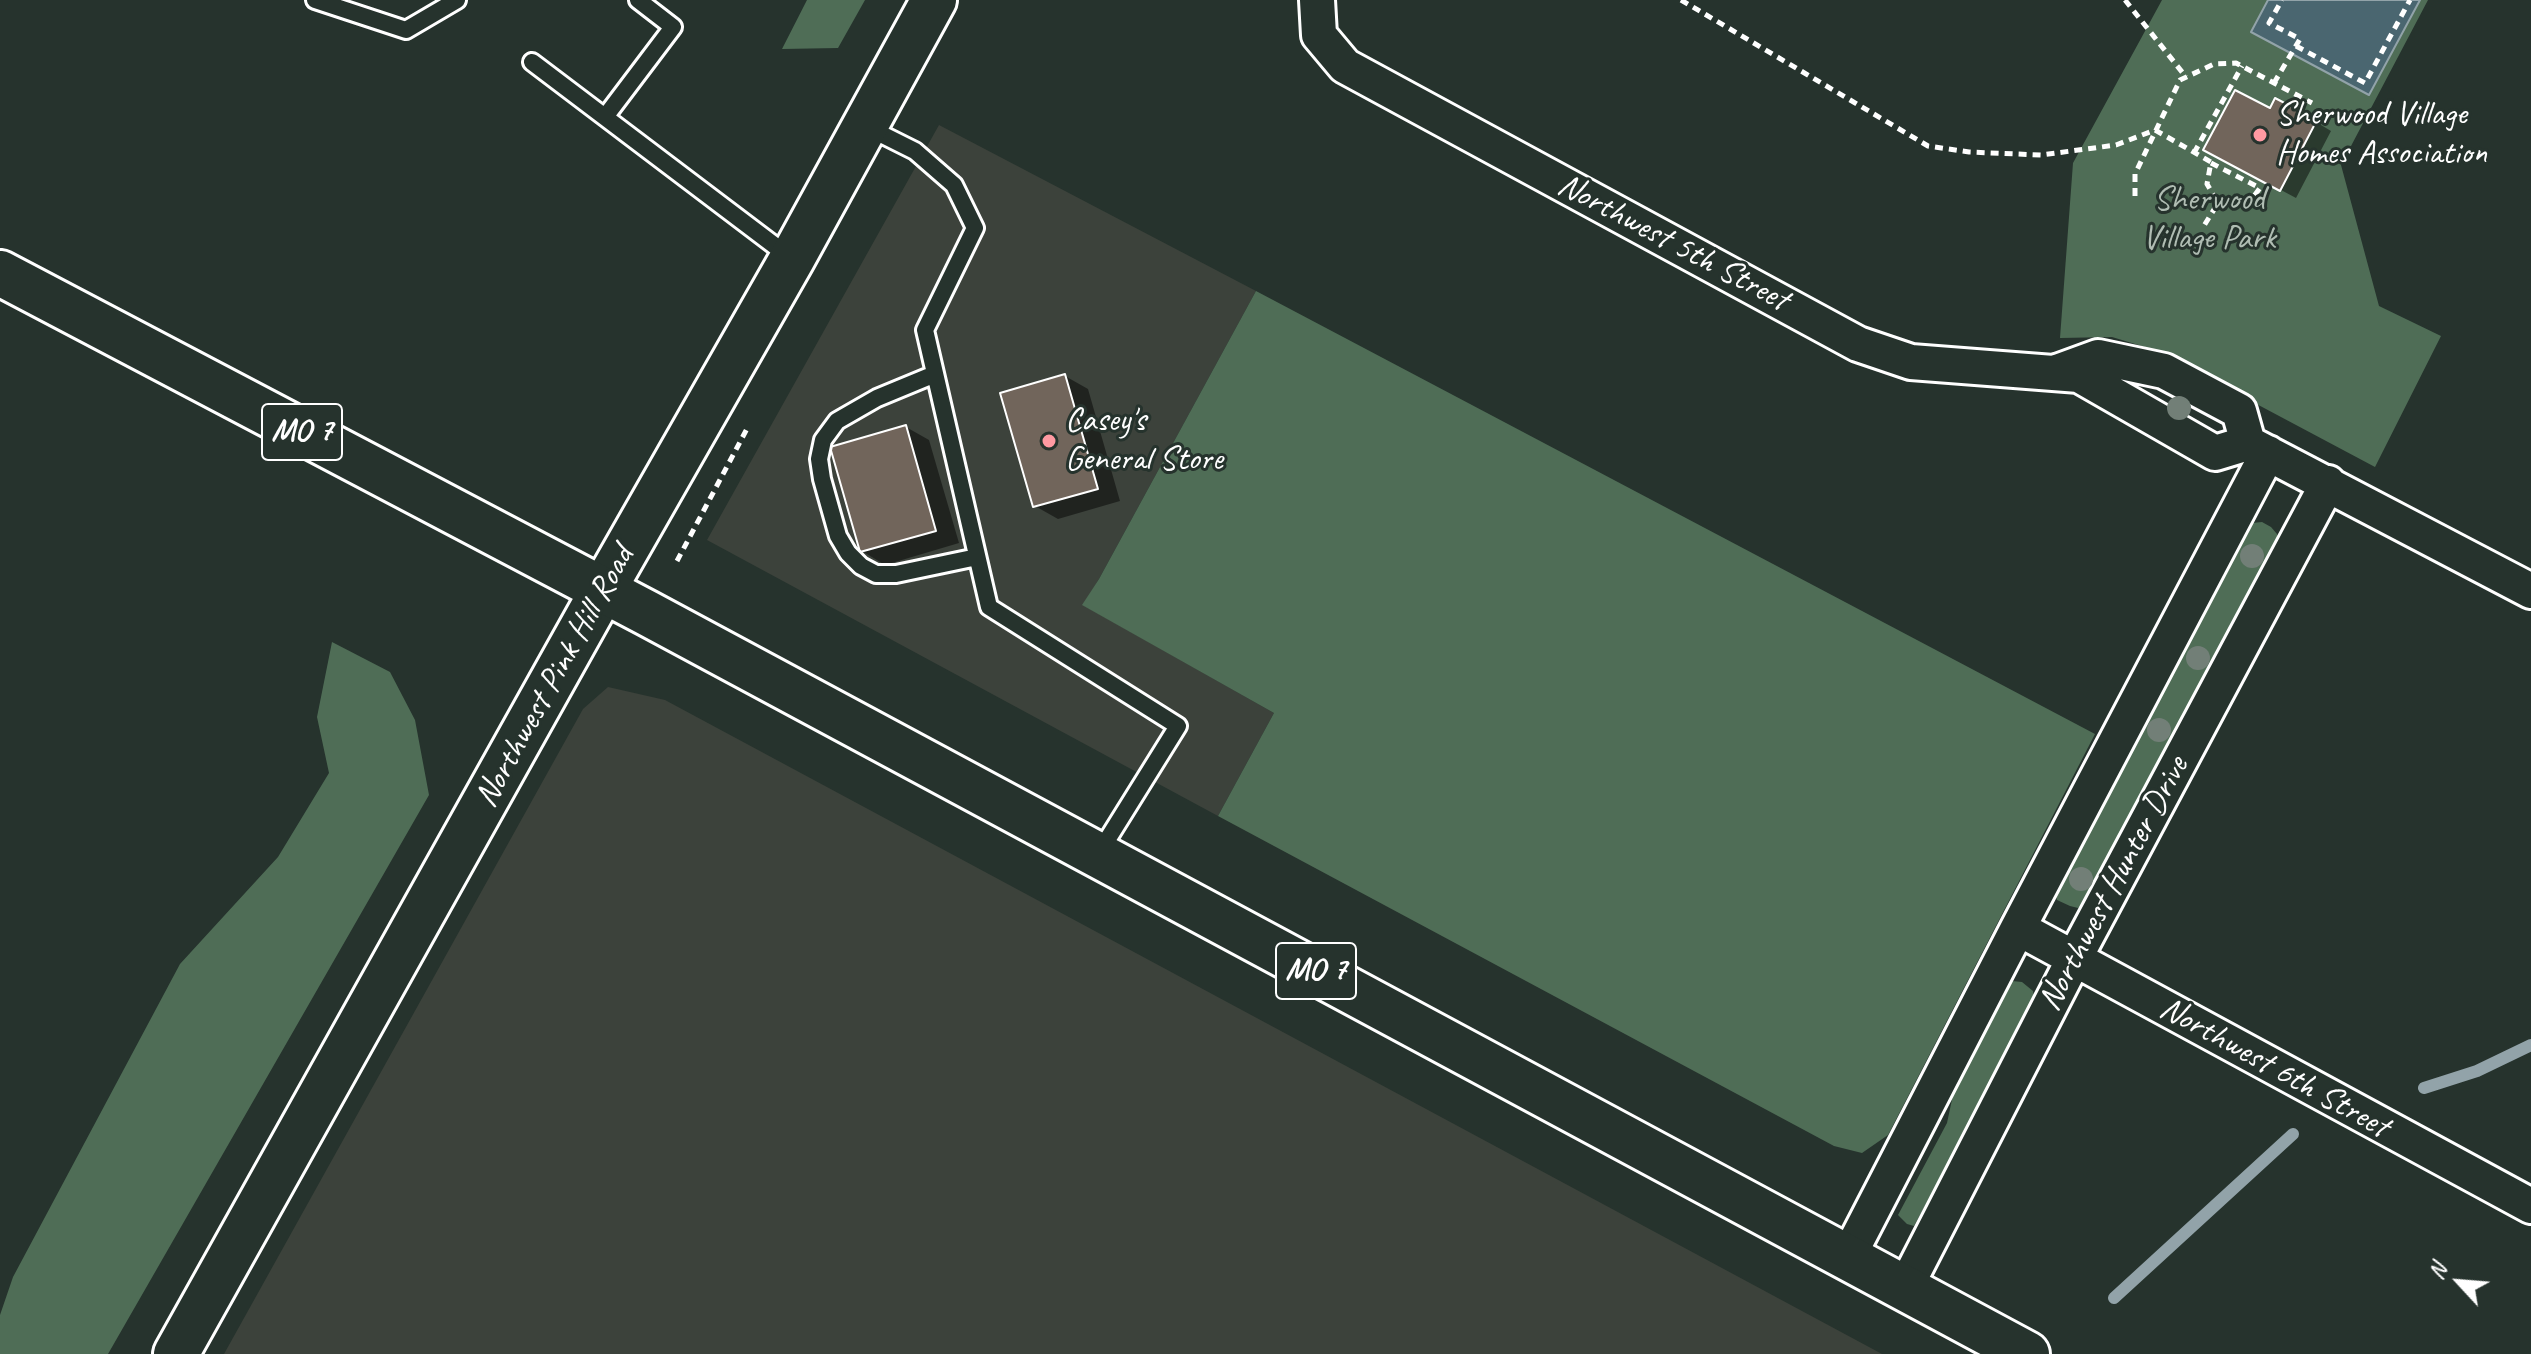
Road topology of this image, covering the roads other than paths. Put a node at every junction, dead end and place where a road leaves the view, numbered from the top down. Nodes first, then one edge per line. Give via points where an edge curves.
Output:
1 (315, 0) edge
2 (457, 0) edge
3 (638, 0) edge
4 (934, 0) edge
5 (1317, 0) edge
6 (532, 62) dead end
7 (605, 117) junction
8 (866, 127) junction
9 (792, 259) junction
10 (0, 273) edge
11 (2057, 372) junction
12 (935, 374) junction
13 (2258, 448) junction
14 (2328, 483) junction
15 (977, 557) junction
16 (603, 590) junction
17 (2531, 591) edge
18 (1098, 855) junction
19 (2018, 928) junction
20 (2074, 959) junction
21 (2531, 1206) edge
22 (1848, 1257) junction
23 (1905, 1288) junction
24 (176, 1354) edge
25 (2027, 1354) edge

1 - 2 lane via 406,30
3 - 7 lane via 673,27
4 - 8 main road, Northwest Pink Hill Road
5 - 11 street, Northwest 5th Street via 1319,35 1345,66 1858,344 1911,362
6 - 7 lane
7 - 9 lane
8 - 9 main road, Northwest Pink Hill Road
8 - 12 lane via 915,151 954,185 975,228 925,330
9 - 16 main road, Northwest Pink Hill Road
10 - 16 main road, MO 7
11 - 13 street, Northwest 5th Street via 2079,375 2215,453
11 - 13 street, Northwest 5th Street via 2098,357 2164,371 2239,411
12 - 15 lane
12 - 15 lane via 837,421 823,440 822,479 838,536 848,553 876,574
13 - 14 street
13 - 19 street, Northwest Hunter Drive
14 - 17 street
14 - 20 street, Northwest Hunter Drive
15 - 18 lane via 989,607 1178,726
16 - 18 main road, MO 7
16 - 24 main road, Northwest Pink Hill Road
18 - 22 main road, MO 7
19 - 20 street, Northwest 6th Street
19 - 22 street, Northwest Hunter Drive
20 - 21 street, Northwest 6th Street
20 - 23 street, Northwest Hunter Drive
22 - 23 main road, MO 7
23 - 25 main road, MO 7

